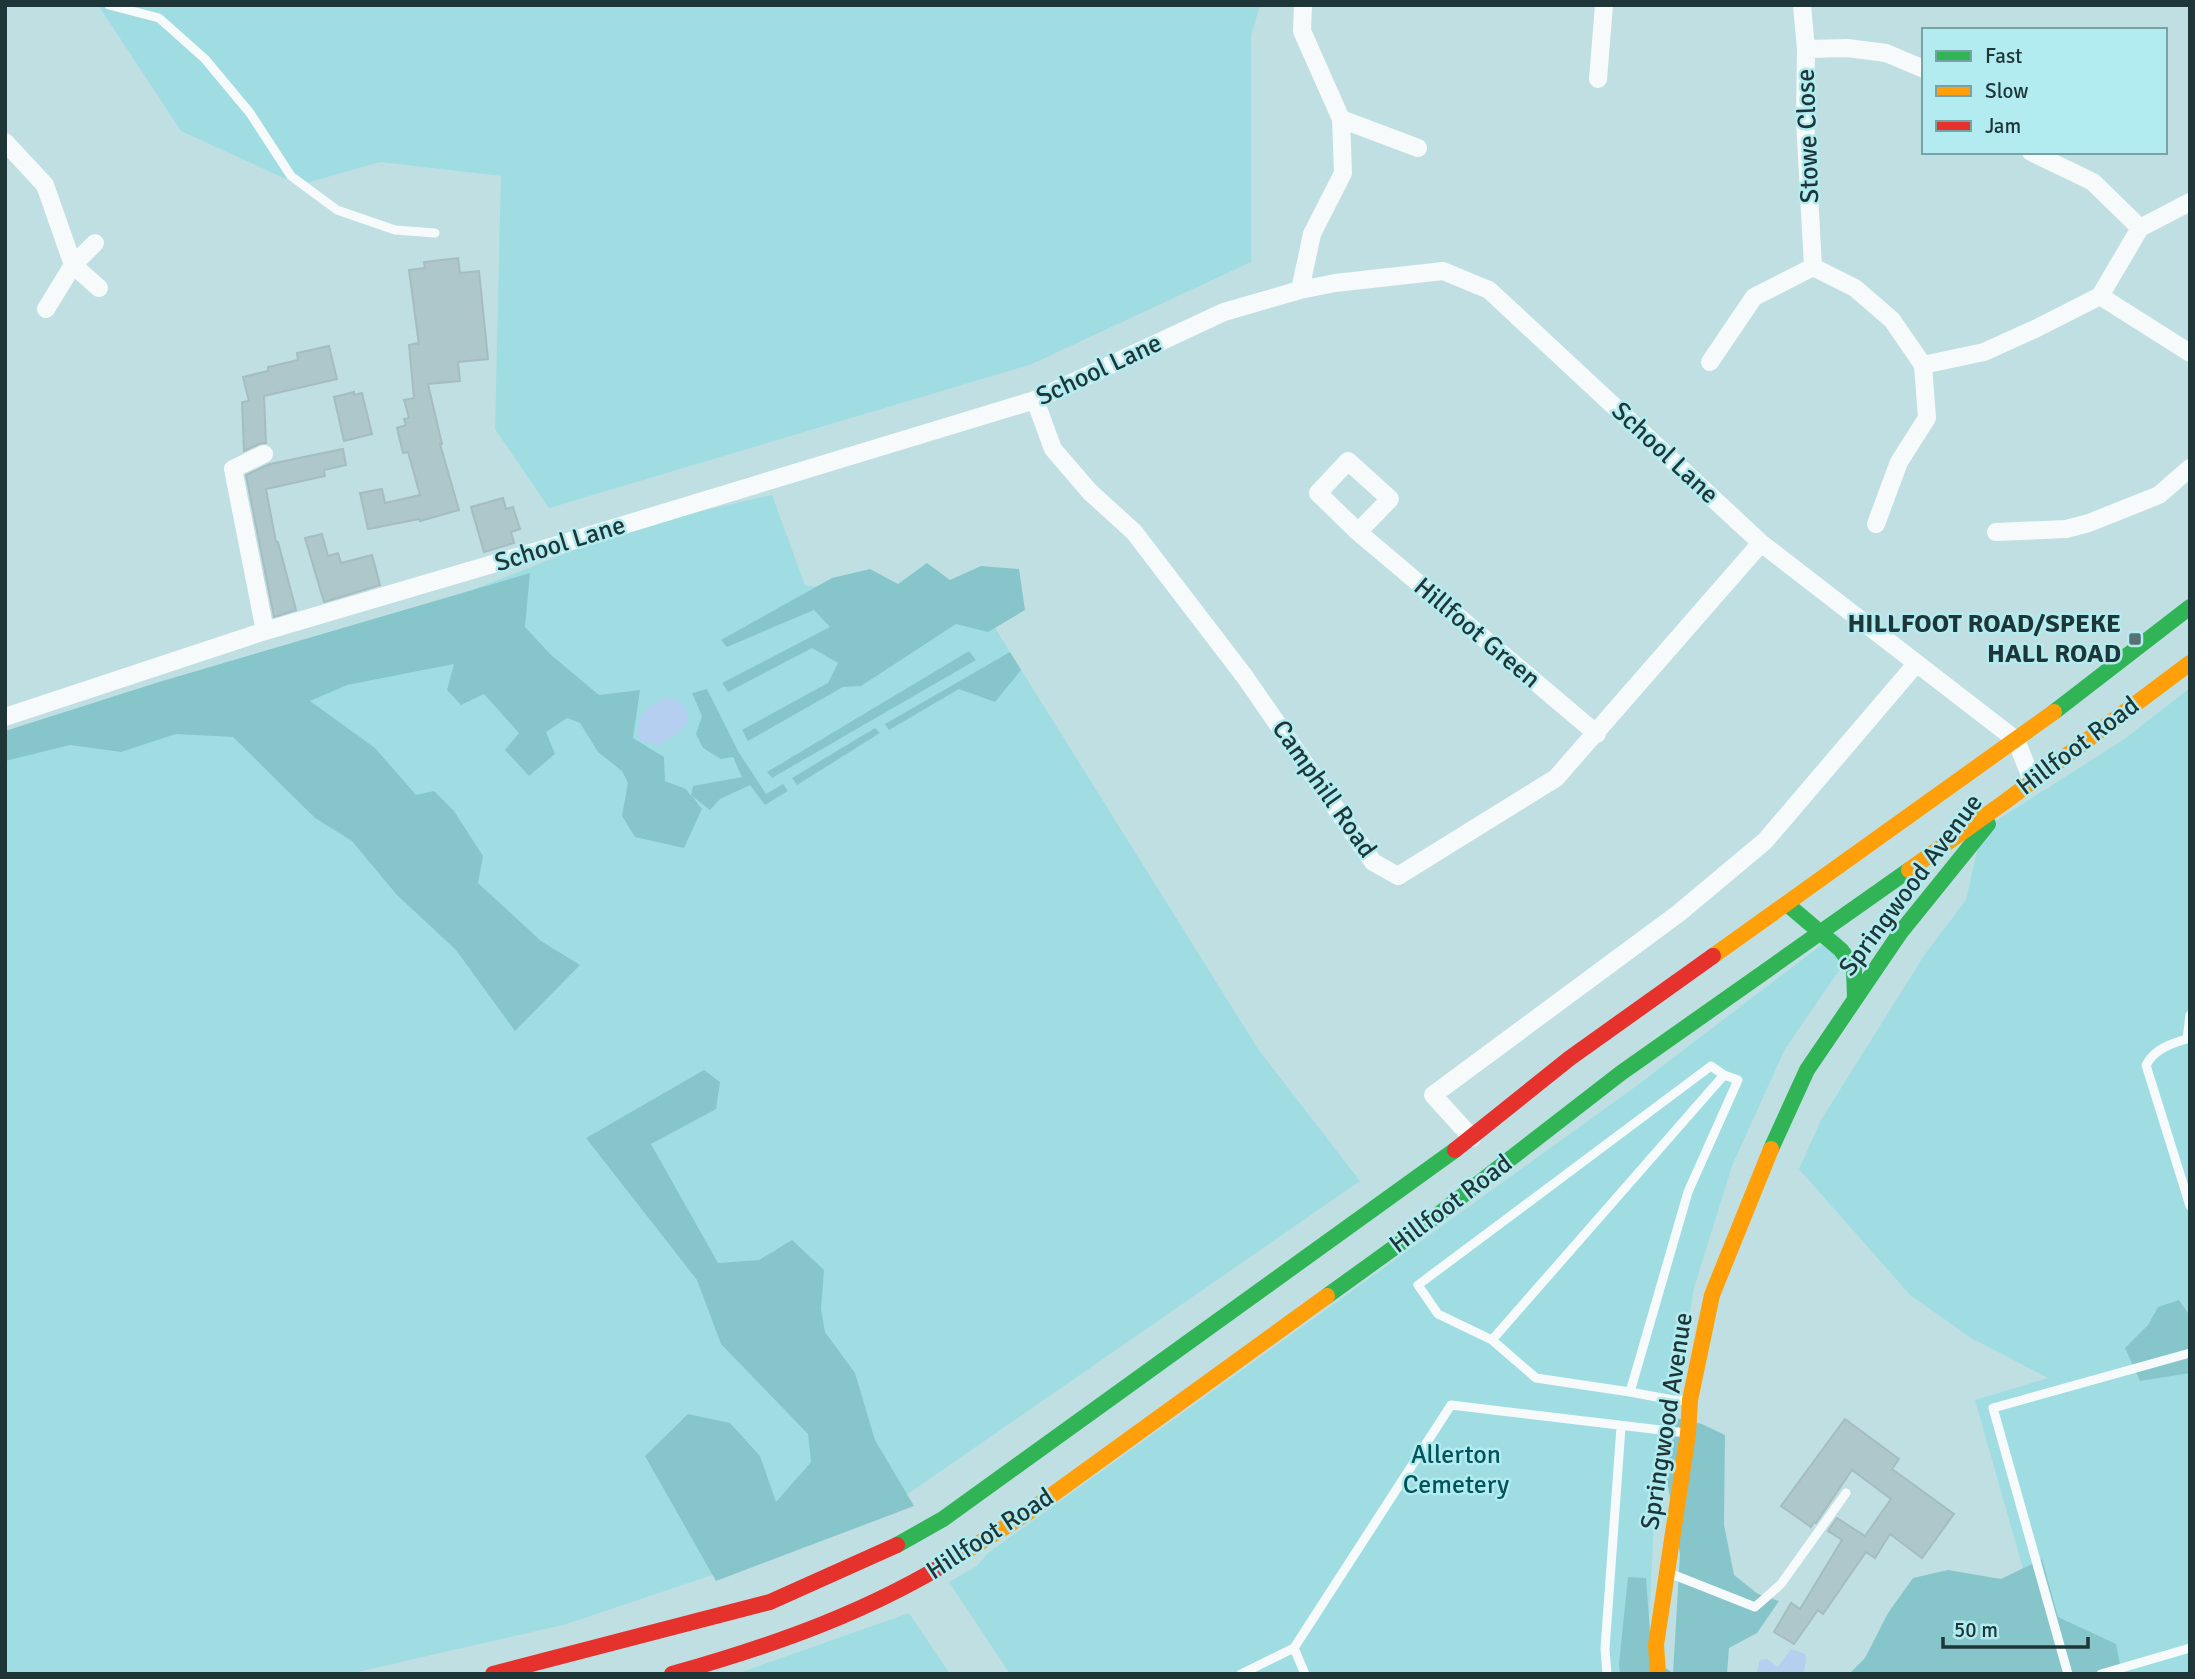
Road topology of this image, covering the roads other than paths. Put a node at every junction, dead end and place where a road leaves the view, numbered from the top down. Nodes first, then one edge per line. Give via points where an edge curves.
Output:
1 (109, 5) edge
2 (1303, 5) edge
3 (1604, 5) edge
4 (1802, 5) edge
5 (1806, 50) junction
6 (1922, 68) edge
7 (1598, 79) dead end
8 (1341, 119) junction
9 (5, 142) edge
10 (1418, 148) dead end
11 (2035, 154) edge
12 (2190, 202) edge
13 (2140, 228) junction
14 (435, 233) dead end
15 (95, 243) dead end
16 (73, 265) junction
17 (1813, 267) junction
18 (99, 288) dead end
19 (1300, 290) junction
20 (2100, 296) junction
21 (46, 309) dead end
22 (2190, 353) edge
23 (1710, 362) dead end
24 (1923, 365) junction
25 (1035, 400) junction
26 (264, 454) dead end
27 (2190, 468) edge
28 (1876, 524) dead end
29 (1357, 532) dead end
30 (1996, 532) dead end
31 (1761, 544) junction
32 (2190, 607) edge
33 (265, 631) junction
34 (2190, 663) edge
35 (1916, 664) junction
36 (5, 717) edge
37 (1597, 734) junction
38 (2016, 740) junction
39 (2032, 780) junction
40 (2006, 801) junction
41 (1788, 905) junction
42 (1820, 932) junction
43 (1855, 999) junction
44 (2190, 1015) edge
45 (2188, 1038) edge
46 (1724, 1075) junction
47 (1472, 1138) junction
48 (2190, 1206) edge
49 (1492, 1340) junction
50 (2190, 1353) edge
51 (1630, 1392) junction
52 (1690, 1400) junction
53 (1621, 1427) junction
54 (1688, 1434) junction
55 (1846, 1493) dead end
56 (928, 1551) junction
57 (1668, 1573) junction
58 (1294, 1648) junction
59 (2190, 1648) edge
60 (492, 1674) edge
61 (672, 1674) edge
62 (1241, 1674) edge
63 (1305, 1674) edge
64 (1607, 1674) edge
65 (1658, 1674) edge
66 (2068, 1674) edge
67 (2101, 1674) edge

1 - 14 lane via 159,18 205,59 250,113 291,176 337,210 396,230
2 - 8 street via 1302,32
3 - 7 street
4 - 5 street, Stowe Close
5 - 6 street via 1847,48 1886,53
5 - 17 street, Stowe Close
8 - 10 street
8 - 19 street via 1343,173 1312,234
9 - 16 street via 45,185
11 - 13 street via 2093,182
12 - 13 street
13 - 20 street
15 - 16 street
16 - 18 street
16 - 21 street
17 - 23 street via 1754,297
17 - 24 street via 1856,288 1892,320
19 - 25 street, School Lane via 1224,312
19 - 31 street, School Lane via 1443,271 1489,290
20 - 22 street
20 - 24 street via 1984,352
24 - 28 street via 1927,418 1899,462
25 - 33 street, School Lane
25 - 37 street, Camphill Road via 1053,449 1134,533 1245,677 1373,862 1398,876 1556,778
26 - 33 street via 233,469
27 - 30 street via 2159,495 2089,523 2066,529
29 - 37 street, Hillfoot Green
31 - 35 street, School Lane
31 - 37 street, Camphill Road
32 - 38 main road, Hillfoot Road
33 - 36 street, School Lane
34 - 39 main road, Hillfoot Road
35 - 38 street, School Lane
35 - 47 street, Hillfoot Road via 1765,841 1679,913 1433,1095
38 - 39 street
38 - 41 main road, Hillfoot Road
39 - 40 main road, Hillfoot Road
40 - 42 main road, Hillfoot Road
40 - 43 main road, Springwood Avenue via 1900,933
41 - 42 main road, Springwood Avenue
41 - 47 main road, Hillfoot Road via 1570,1058
42 - 43 main road, Springwood Avenue via 1854,968
42 - 56 main road, Hillfoot Road via 1621,1073 1413,1234 1023,1516
43 - 52 main road, Springwood Avenue via 1807,1070 1760,1174 1712,1295
44 - 45 lane
45 - 48 lane via 2158,1051 2146,1065
46 - 49 lane
46 - 49 lane via 1711,1066 1418,1285 1438,1314
46 - 51 lane via 1738,1080 1688,1192
47 - 56 main road, Hillfoot Road via 954,1511
49 - 51 lane via 1536,1378
50 - 66 lane via 1993,1408
51 - 52 lane
52 - 54 main road, Springwood Avenue
53 - 54 lane
53 - 58 lane via 1451,1405
53 - 64 lane
54 - 57 main road, Springwood Avenue
55 - 57 lane via 1781,1584 1755,1607
56 - 60 main road, Hillfoot Road via 883,1553 770,1602
56 - 61 main road, Hillfoot Road via 882,1598 815,1629
57 - 65 main road, Springwood Avenue via 1656,1645
58 - 62 lane
58 - 63 lane
59 - 67 lane

